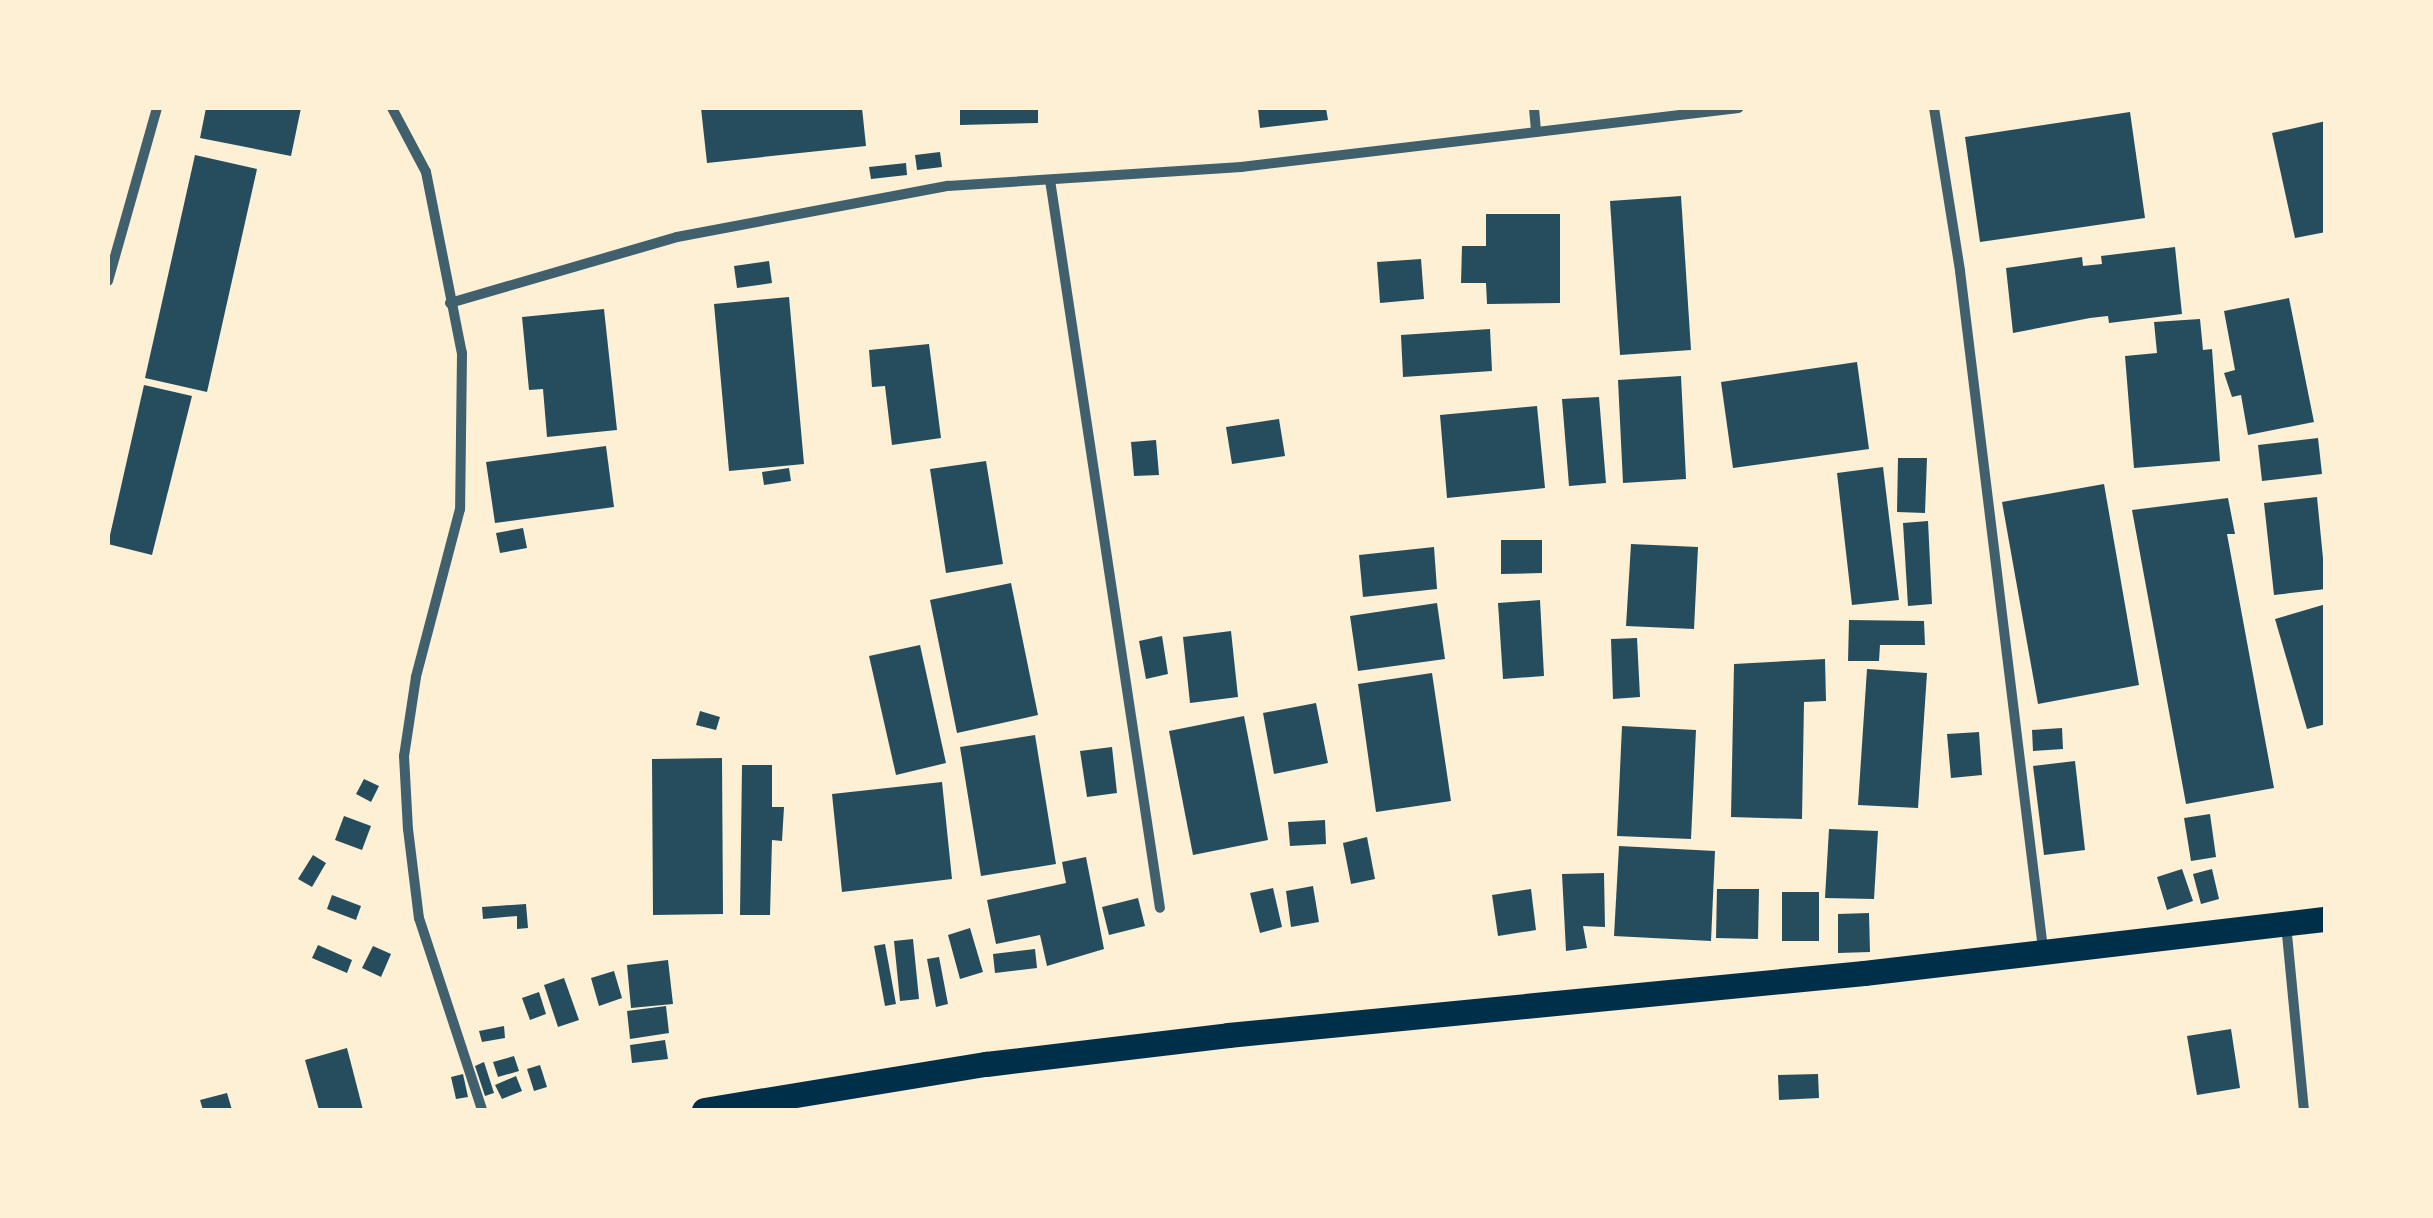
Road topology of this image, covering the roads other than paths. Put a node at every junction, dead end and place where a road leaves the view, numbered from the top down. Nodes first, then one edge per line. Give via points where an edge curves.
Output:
1 (157, 108) edge
2 (392, 108) edge
3 (1534, 108) edge
4 (1739, 108) edge
5 (1934, 108) edge
6 (1536, 132) junction
7 (1050, 180) junction
8 (108, 280) edge
9 (450, 303) junction
10 (1160, 908) dead end
11 (2326, 919) edge
12 (2286, 923) junction
13 (2043, 952) junction
14 (777, 1103) edge
15 (482, 1110) edge
16 (704, 1110) edge
17 (2304, 1110) edge

1 - 8 street
2 - 9 street via 426,172
3 - 6 street
4 - 6 street
5 - 13 street
6 - 7 street via 1241,167
7 - 9 street via 839,203 677,237
7 - 10 street
9 - 15 street via 462,353 460,509 416,677 404,756 418,918
11 - 12 main road
12 - 13 main road
12 - 17 street
13 - 14 main road via 1228,1035
14 - 16 main road

